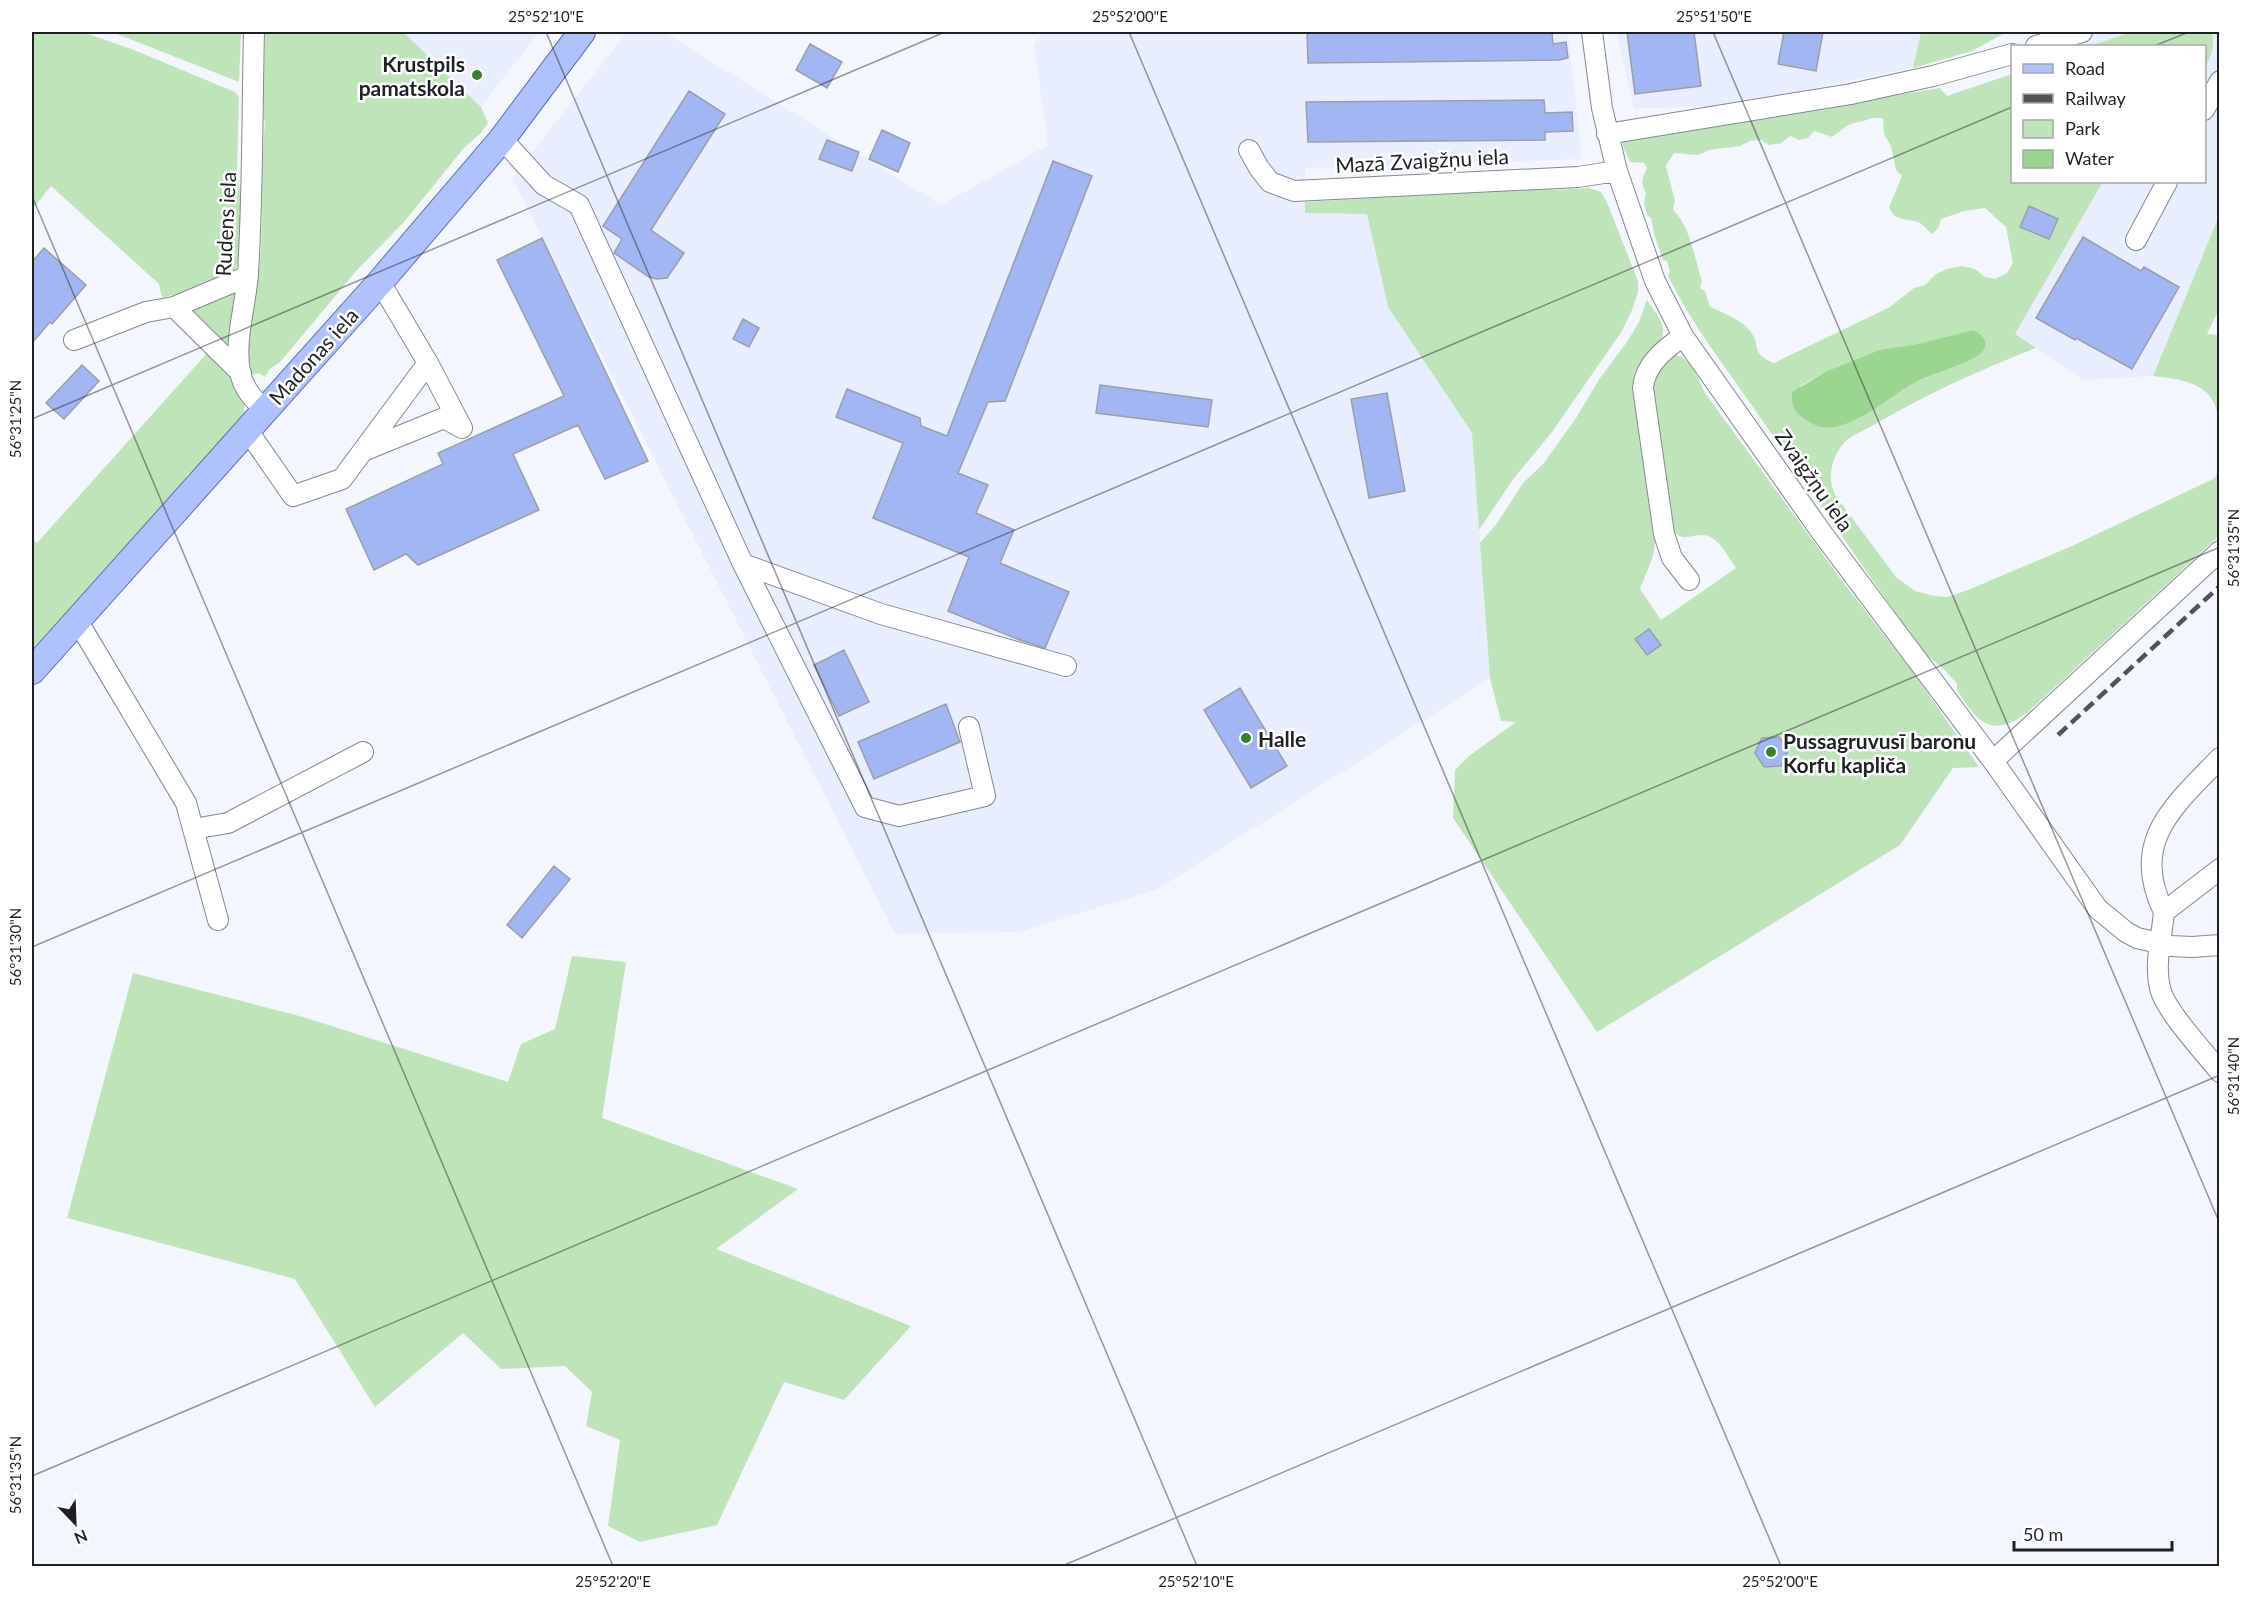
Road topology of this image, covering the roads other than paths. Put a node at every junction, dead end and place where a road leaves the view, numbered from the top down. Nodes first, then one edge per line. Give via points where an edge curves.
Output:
1 (254, 32) edge
2 (582, 32) edge
3 (1592, 32) edge
4 (2082, 32) edge
5 (2044, 40) edge
6 (2011, 55) edge
7 (2220, 81) edge
8 (2206, 108) edge
9 (1607, 134) junction
10 (502, 139) junction
11 (1249, 150) dead end
12 (1617, 171) junction
13 (2166, 183) edge
14 (2136, 240) dead end
15 (248, 276) junction
16 (380, 282) junction
17 (174, 307) junction
18 (1683, 336) junction
19 (74, 340) dead end
20 (428, 363) junction
21 (241, 374) junction
22 (265, 410) junction
23 (248, 430) junction
24 (363, 451) junction
25 (2220, 551) edge
26 (743, 564) junction
27 (1689, 580) dead end
28 (77, 620) junction
29 (1066, 666) dead end
30 (32, 671) edge
31 (969, 727) dead end
32 (363, 752) dead end
33 (2220, 758) edge
34 (1993, 761) junction
35 (193, 829) junction
36 (2220, 868) edge
37 (2164, 912) junction
38 (218, 920) dead end
39 (2161, 944) junction
40 (2220, 945) edge
41 (2220, 1072) edge

1 - 15 street, Rudens iela
2 - 10 main road, Madonas iela
3 - 9 street, Zvaigžņu iela
4 - 5 street
6 - 9 street via 1851,94
7 - 8 street
9 - 12 street, Zvaigžņu iela
10 - 16 main road, Madonas iela
10 - 26 street via 544,185 579,205
11 - 12 street, Mazā Zvaigžņu iela via 1270,183 1294,191 1578,177
12 - 18 street, Zvaigžņu iela via 1655,281
13 - 14 street
15 - 17 street
15 - 21 street, Rudens iela via 240,338
16 - 20 street
16 - 22 main road, Madonas iela
17 - 19 street via 146,312
17 - 21 street
18 - 27 street via 1654,360 1644,388 1664,534 1672,558
18 - 34 street, Zvaigžņu iela via 1822,533
20 - 24 street
20 - 24 street via 462,428 444,418
21 - 22 street, Rudens iela via 248,392
22 - 23 main road, Madonas iela
23 - 24 street via 293,496 342,479
23 - 28 main road, Madonas iela
25 - 34 street
26 - 29 street via 881,614
26 - 31 street via 865,807 899,816 985,796
28 - 30 main road, Madonas iela
28 - 35 street via 186,803
32 - 35 street via 228,822
33 - 37 street via 2171,810 2158,830 2152,875
34 - 39 street, Zvaigžņu iela via 2098,909 2126,932
35 - 38 street
36 - 37 street
37 - 39 street
39 - 40 street, Zvaigžņu iela
39 - 41 street via 2158,971 2163,997

